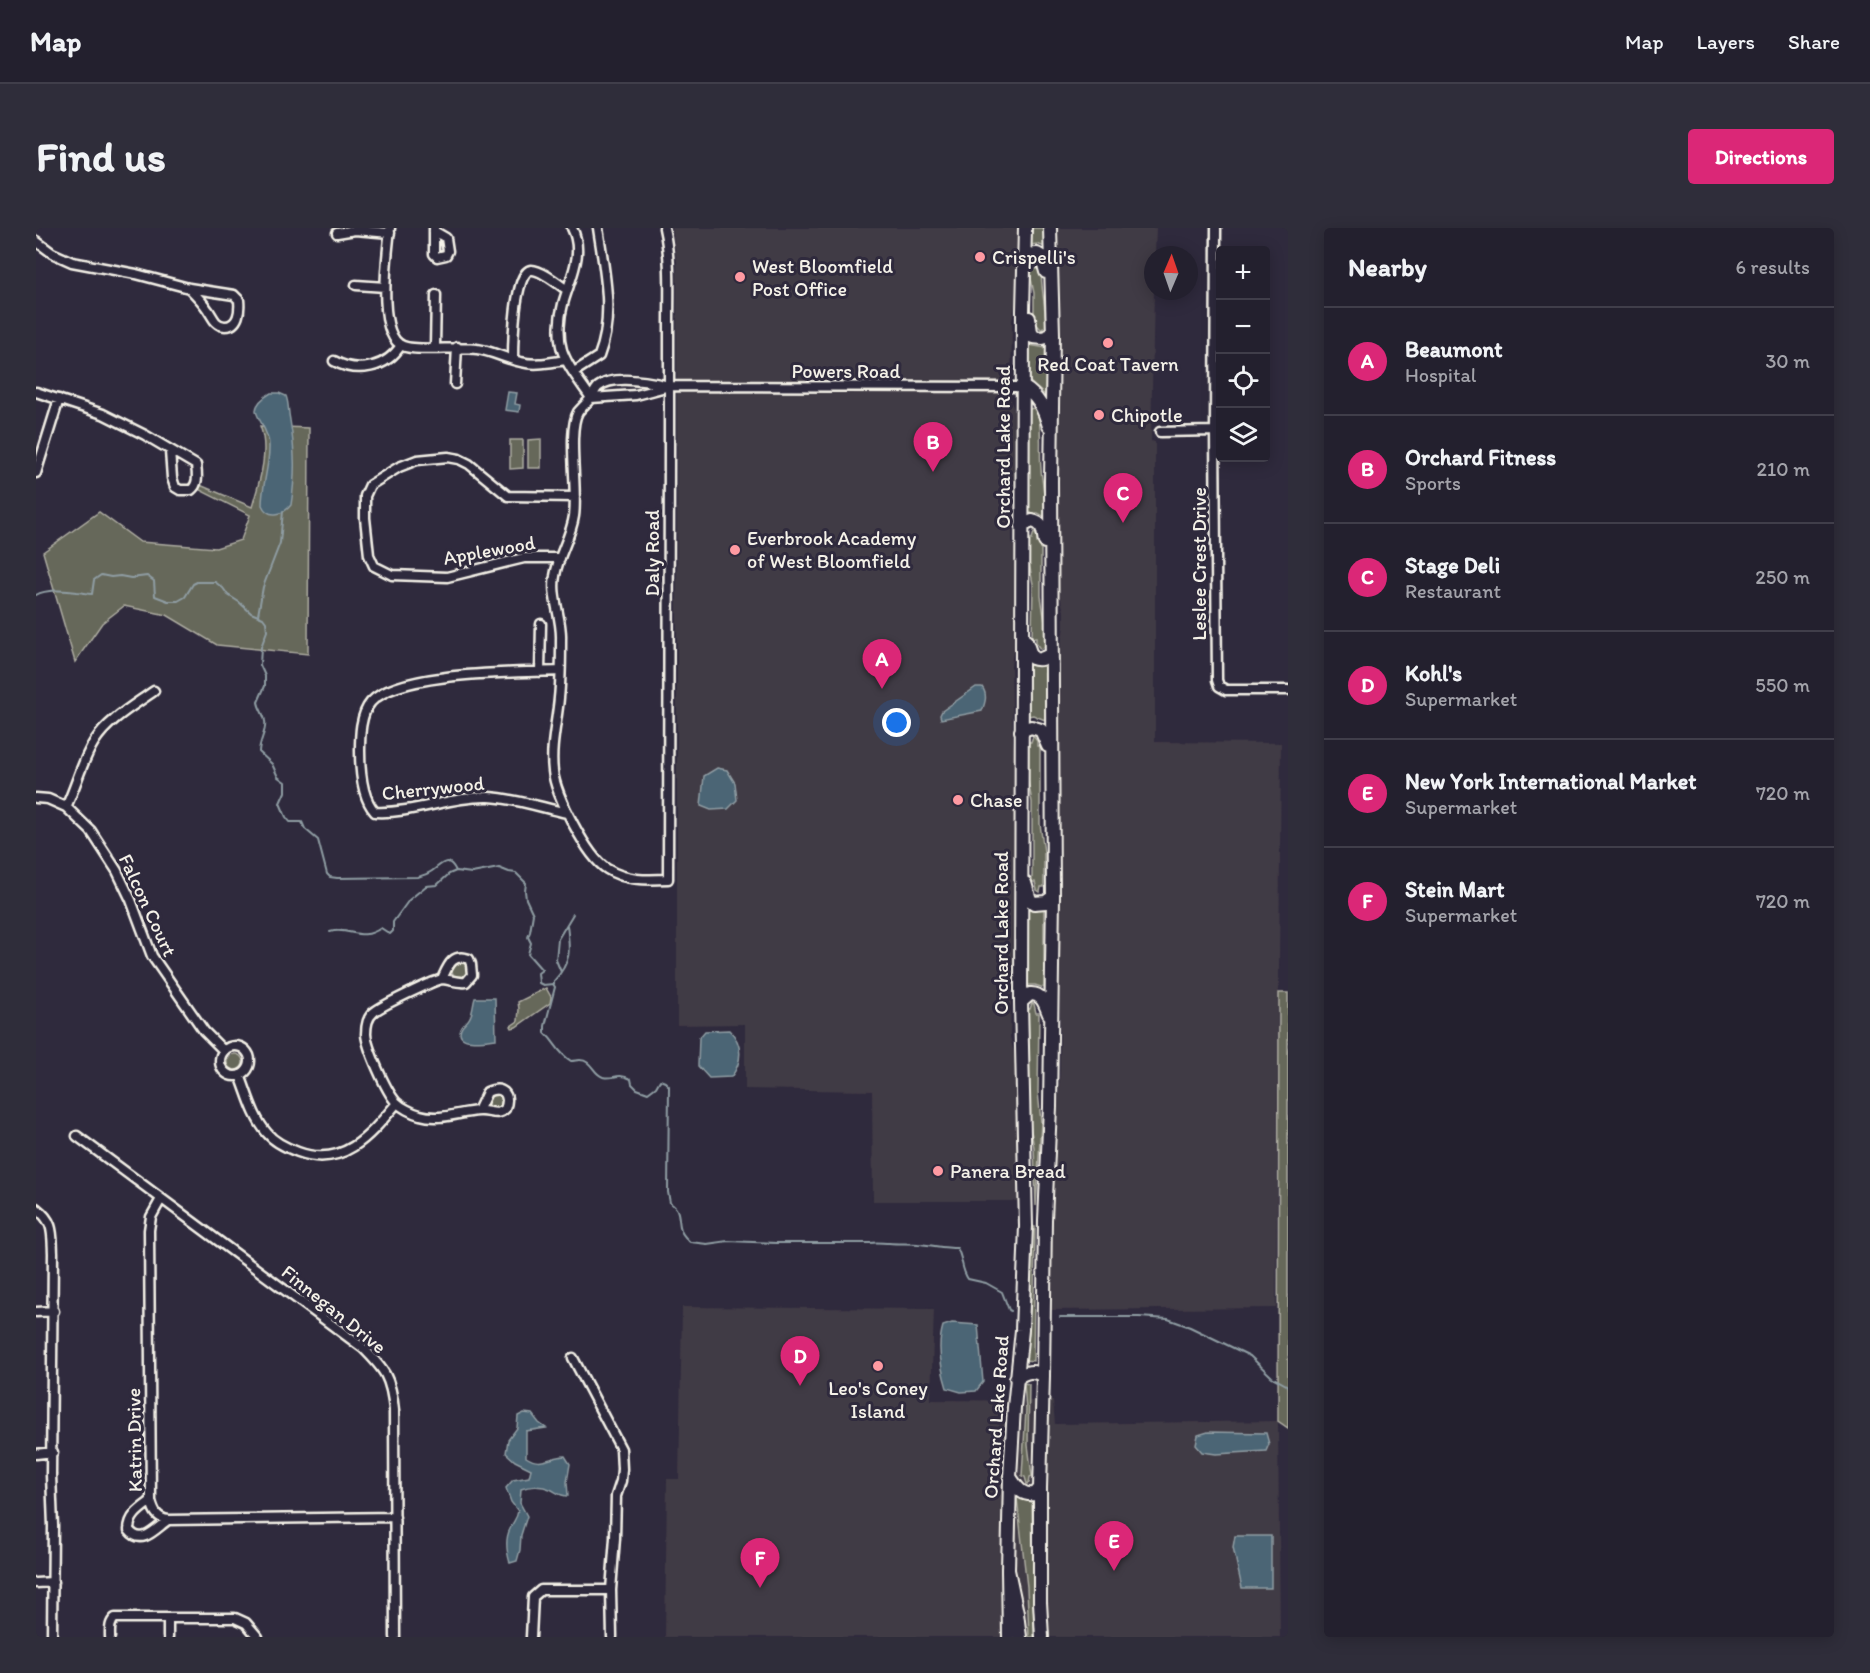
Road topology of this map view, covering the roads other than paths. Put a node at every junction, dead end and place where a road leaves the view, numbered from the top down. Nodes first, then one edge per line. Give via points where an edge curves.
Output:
1 (572, 228) edge
2 (598, 228) edge
3 (664, 228) edge
4 (1025, 228) edge
5 (1050, 228) edge
6 (1216, 228) edge
7 (390, 230) edge
8 (337, 233) dead end
9 (38, 246) edge
10 (1024, 255) junction
11 (1024, 275) junction
12 (356, 285) dead end
13 (385, 287) junction
14 (189, 288) junction
15 (567, 291) junction
16 (1051, 291) junction
17 (436, 295) dead end
18 (1053, 334) junction
19 (401, 345) junction
20 (435, 347) junction
21 (457, 347) junction
22 (513, 359) junction
23 (566, 360) junction
24 (334, 362) dead end
25 (574, 372) junction
26 (616, 381) junction
27 (455, 384) dead end
28 (669, 386) junction
29 (1023, 387) junction
30 (36, 392) edge
31 (618, 396) junction
32 (591, 398) junction
33 (59, 399) junction
34 (1215, 431) junction
35 (1160, 432) dead end
36 (1051, 433) junction
37 (170, 452) junction
38 (36, 473) edge
39 (575, 497) junction
40 (1022, 526) junction
41 (560, 558) junction
42 (1051, 563) junction
43 (1022, 622) junction
44 (541, 624) dead end
45 (1051, 654) junction
46 (560, 671) junction
47 (540, 672) junction
48 (1288, 690) edge
49 (154, 691) dead end
50 (1021, 731) junction
51 (1051, 756) junction
52 (36, 798) edge
53 (66, 807) junction
54 (567, 813) junction
55 (1021, 858) junction
56 (1053, 897) junction
57 (442, 979) dead end
58 (1021, 1002) junction
59 (1050, 1018) junction
60 (224, 1051) junction
61 (240, 1075) junction
62 (397, 1103) junction
63 (478, 1111) dead end
64 (77, 1136) dead end
65 (1024, 1171) junction
66 (160, 1199) junction
67 (36, 1208) edge
68 (1045, 1220) junction
69 (54, 1311) junction
70 (36, 1312) edge
71 (573, 1358) dead end
72 (1043, 1376) junction
73 (1017, 1378) junction
74 (53, 1452) junction
75 (36, 1454) edge
76 (1010, 1477) junction
77 (1040, 1488) junction
78 (151, 1501) junction
79 (395, 1517) junction
80 (168, 1520) junction
81 (1008, 1570) junction
82 (53, 1582) junction
83 (36, 1583) edge
84 (611, 1590) junction
85 (168, 1618) junction
86 (52, 1637) edge
87 (110, 1637) edge
88 (168, 1637) edge
89 (258, 1637) edge
90 (395, 1637) edge
91 (531, 1637) edge
92 (612, 1637) edge
93 (1009, 1637) edge
94 (1020, 1637) edge
95 (1042, 1637) edge

1 - 15 street via 577,239 577,259
2 - 25 street via 606,293 605,333 599,356
3 - 28 street, Daly Road
4 - 10 main road, Orchard Lake Road
5 - 16 main road
6 - 34 street, Leslee Crest Drive
7 - 8 street
7 - 13 street
9 - 14 street via 72,262
10 - 11 main road, Orchard Lake Road
10 - 16 main road via 1042,257
11 - 18 main road via 1030,332 1037,338
11 - 29 main road, Orchard Lake Road
12 - 13 street
13 - 19 street via 390,334
14 - 14 street via 234,295 239,300 238,317 225,326 216,322
15 - 22 street via 535,271 526,272 516,309
15 - 23 street via 559,330
16 - 18 main road
17 - 20 street
18 - 36 main road
19 - 20 street
19 - 24 street via 387,362 373,367 345,367
20 - 21 street
21 - 22 street via 490,351
21 - 27 street
22 - 23 street via 540,364
23 - 25 street
25 - 32 street
26 - 28 street
26 - 31 street
26 - 32 street via 597,387
28 - 29 street, Powers Road
28 - 31 street
28 - 54 street, Daly Road via 668,879 633,879 604,868
29 - 36 main road via 1039,401
29 - 40 main road, Orchard Lake Road
30 - 33 street
31 - 32 street
32 - 39 street via 577,414 573,441
33 - 37 street via 104,414
33 - 38 street
34 - 35 street
34 - 48 street, Leslee Crest Drive via 1217,680 1227,690
36 - 42 main road
37 - 37 street via 175,488 191,490 197,483 196,465
39 - 41 street via 572,529
39 - 41 street, Applewood via 508,496 470,464 448,457 417,460 399,467 370,485 365,496 369,555 375,566 392,575 447,577 524,558
40 - 42 main road via 1036,521 1042,527
40 - 43 main road, Orchard Lake Road
41 - 46 street via 555,578
42 - 45 main road
43 - 45 main road via 1032,658 1043,659
43 - 50 main road, Orchard Lake Road
44 - 47 street
45 - 51 main road
46 - 47 street, Cherrywood
46 - 54 street via 553,771
47 - 54 street, Cherrywood via 441,678 384,692 371,703 360,733 367,804 375,812 386,813 490,797
49 - 53 street via 109,724 94,741
50 - 51 main road via 1031,727 1041,730
50 - 55 main road, Orchard Lake Road
51 - 56 main road
52 - 53 street
53 - 60 street, Falcon Court via 91,831 117,872 161,970 204,1031
55 - 56 main road via 1030,900 1040,904
55 - 58 main road, Orchard Lake Road
56 - 59 main road
57 - 62 street via 384,1005 369,1018 366,1036
58 - 59 main road via 1030,994 1038,994
58 - 65 main road, Orchard Lake Road
59 - 68 main road
60 - 61 street via 220,1060 223,1069
60 - 61 street via 238,1047 249,1055 248,1069
61 - 62 street via 253,1110 268,1135 286,1148 306,1155 332,1156 347,1150 370,1135
62 - 63 street via 428,1116
64 - 66 street, Finnegan Drive
65 - 68 main road via 1034,1212
65 - 73 main road, Orchard Lake Road via 1026,1226
66 - 78 street, Katrin Drive via 149,1230
66 - 79 street, Finnegan Drive via 376,1360 392,1389
67 - 69 street via 52,1228
68 - 72 main road
69 - 70 street
69 - 74 street
71 - 84 street via 621,1449
72 - 73 main road via 1027,1372
72 - 77 main road
73 - 76 main road, Orchard Lake Road
74 - 75 street
74 - 82 street
76 - 77 main road via 1027,1495
76 - 81 main road, Orchard Lake Road
77 - 95 main road
78 - 80 street, Katrin Drive via 154,1512
78 - 80 street via 131,1519 132,1534 144,1538
79 - 80 street
79 - 90 street, Finnegan Drive
81 - 93 main road, Orchard Lake Road
81 - 94 main road
82 - 83 street
82 - 86 street
84 - 91 street via 541,1590 533,1597
84 - 92 street
85 - 87 street via 115,1618 111,1621
85 - 88 street
85 - 89 street via 236,1618

